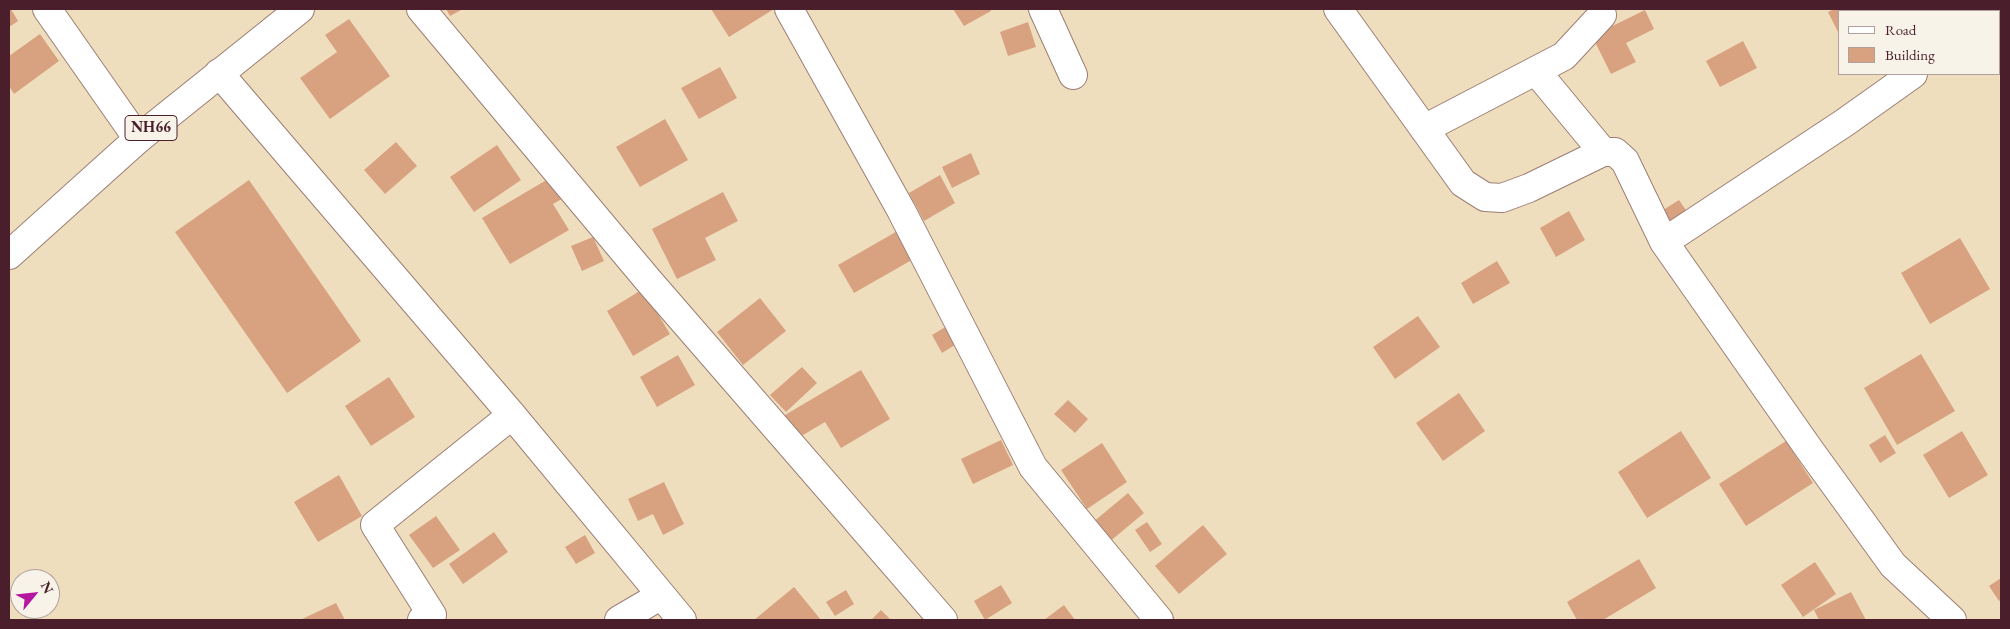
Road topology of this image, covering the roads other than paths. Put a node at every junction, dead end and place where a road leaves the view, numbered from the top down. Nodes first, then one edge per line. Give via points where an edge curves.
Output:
1 (46, 9) edge
2 (300, 9) edge
3 (421, 9) edge
4 (789, 9) edge
5 (1043, 9) edge
6 (1338, 9) edge
7 (1602, 15) dead end
8 (1536, 71) junction
9 (219, 72) junction
10 (1074, 75) dead end
11 (1912, 75) edge
12 (1424, 129) junction
13 (138, 139) junction
14 (1603, 152) junction
15 (1664, 242) junction
16 (9, 255) edge
17 (512, 415) junction
18 (660, 596) junction
19 (430, 618) edge
20 (619, 620) edge
21 (682, 620) edge
22 (943, 620) edge
23 (1159, 620) edge
24 (1952, 620) edge

1 - 13 main road
2 - 9 main road, NH66
3 - 22 main road via 648,280
4 - 23 main road via 901,210 1032,467
5 - 10 main road
6 - 12 main road
7 - 8 main road via 1564,56
8 - 12 main road
8 - 14 main road
9 - 13 main road, NH66
9 - 17 main road
11 - 15 main road
12 - 14 main road via 1463,183 1485,196 1502,198 1529,188
13 - 16 main road, NH66
14 - 15 main road via 1615,152 1625,161
15 - 24 main road via 1893,564
17 - 18 main road
17 - 19 main road via 375,525
18 - 20 main road
18 - 21 main road

